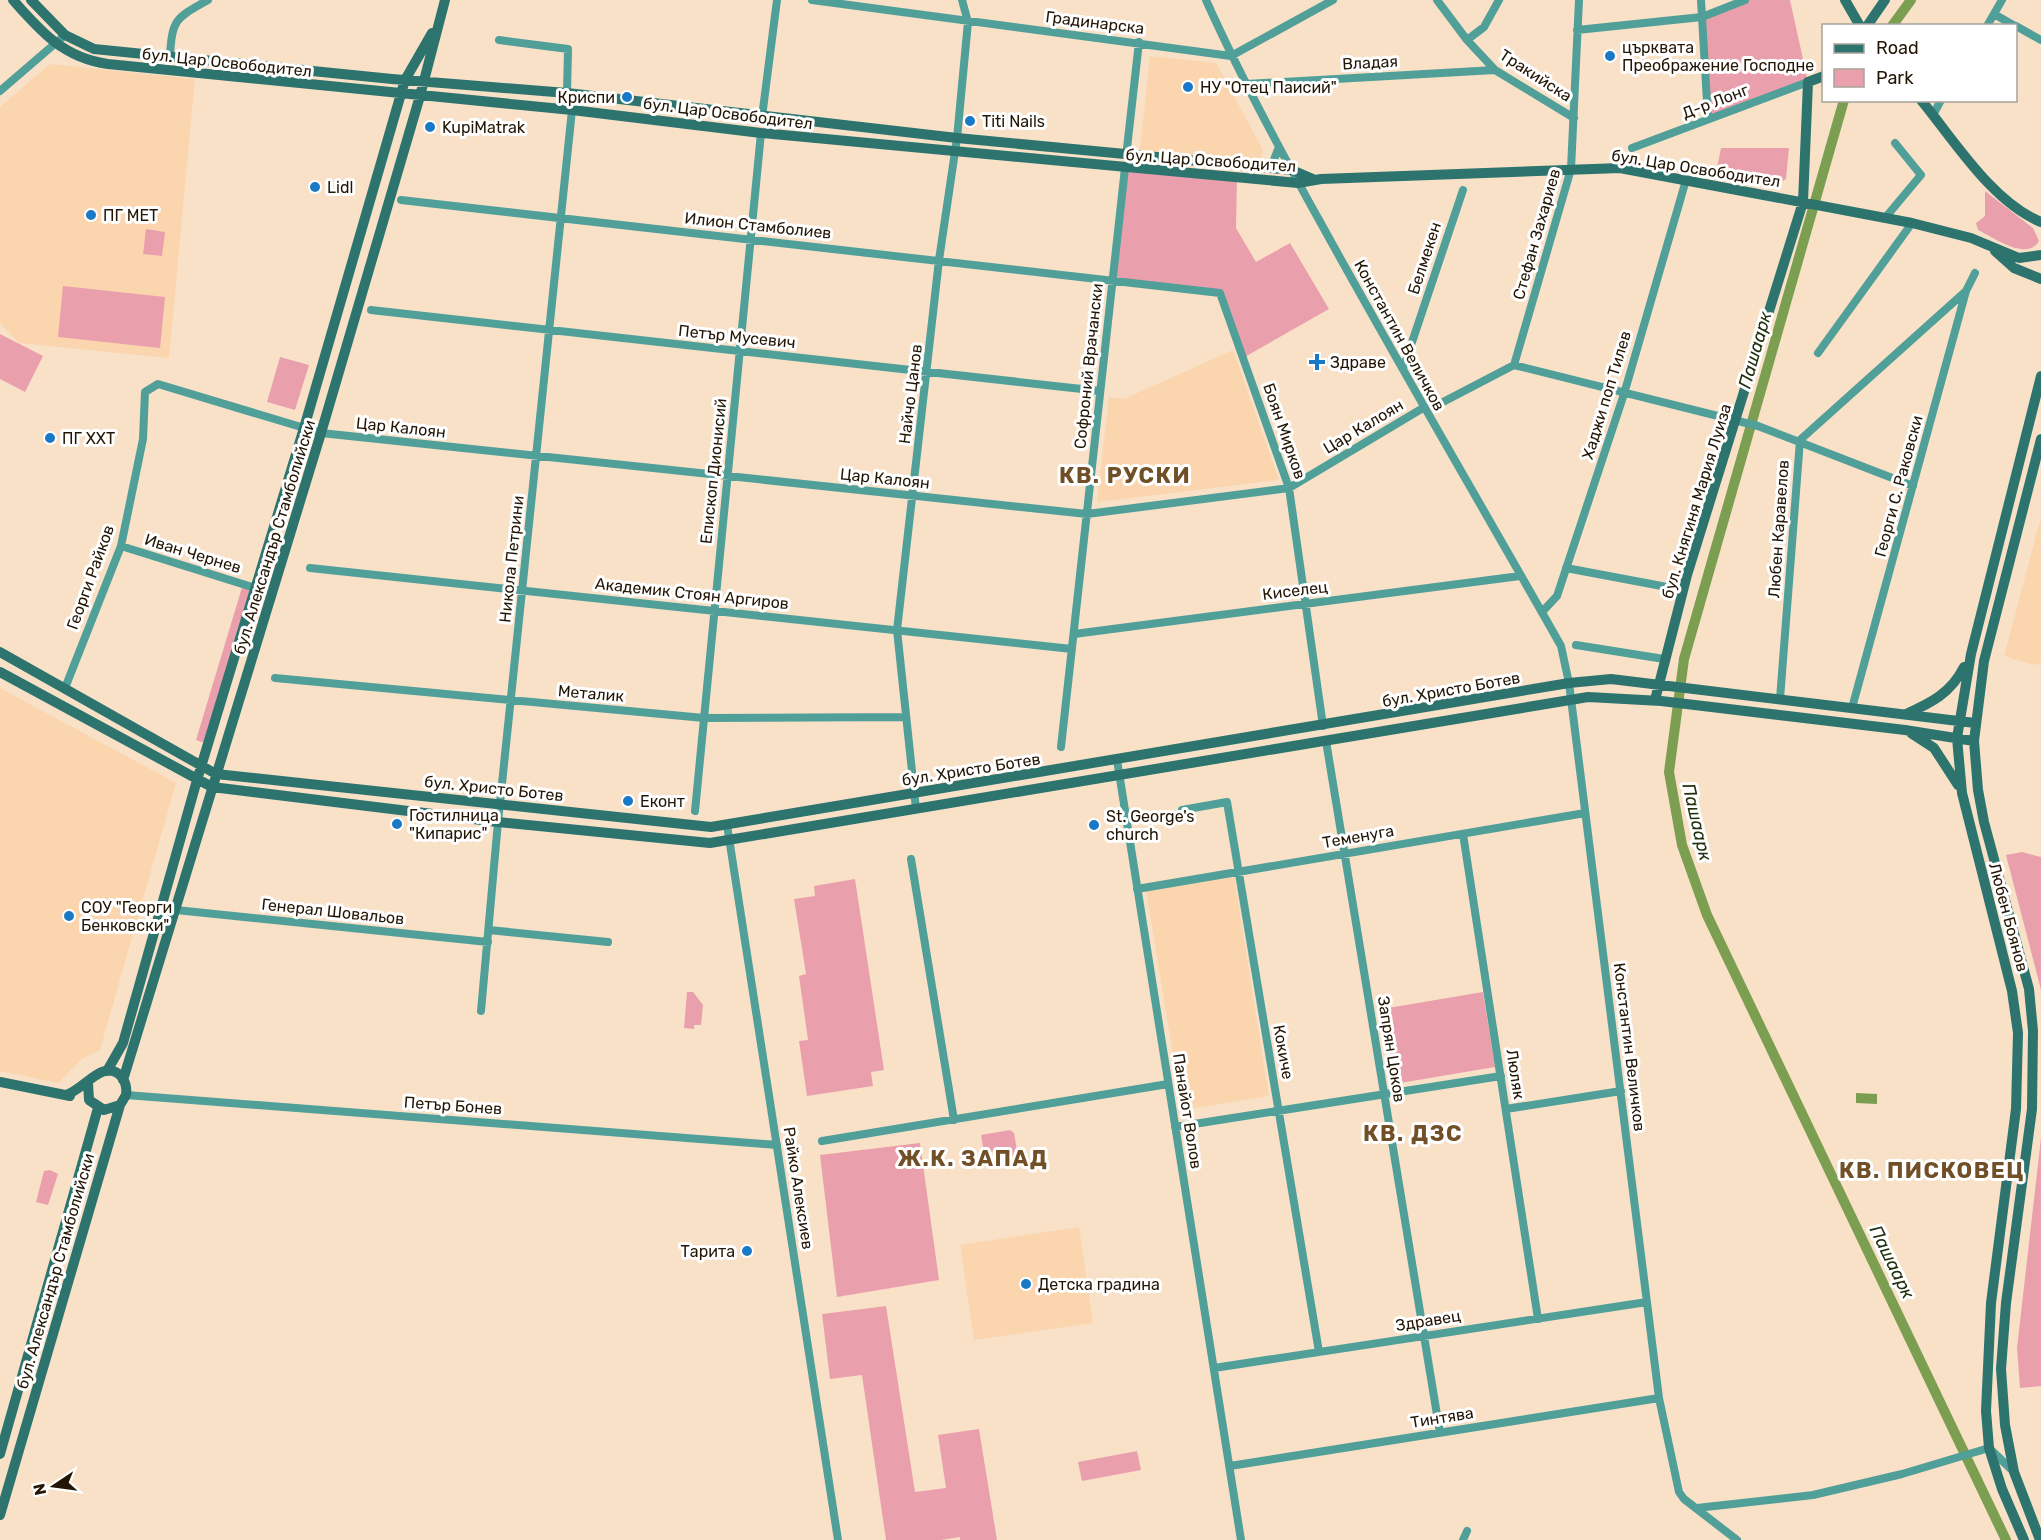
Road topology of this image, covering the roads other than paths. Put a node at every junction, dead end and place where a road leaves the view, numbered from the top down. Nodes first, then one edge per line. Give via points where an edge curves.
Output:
1 (14, 0) edge
2 (31, 0) edge
3 (208, 0) edge
4 (445, 0) edge
5 (777, 0) edge
6 (812, 0) edge
7 (962, 0) edge
8 (1206, 0) edge
9 (1333, 0) edge
10 (1437, 0) edge
11 (1499, 0) edge
12 (1579, 0) edge
13 (1701, 0) edge
14 (1745, 0) edge
15 (1845, 0) edge
16 (1885, 0) edge
17 (2002, 0) edge
18 (195, 3) edge
19 (851, 3) edge
20 (1320, 3) edge
21 (1994, 14) junction
22 (1702, 17) junction
23 (968, 22) junction
24 (1859, 24) edge
25 (1868, 24) edge
26 (1988, 24) edge
27 (2012, 24) edge
28 (436, 26) junction
29 (2017, 27) edge
30 (1577, 30) junction
31 (65, 35) junction
32 (499, 40) dead end
33 (1467, 40) junction
34 (2041, 40) edge
35 (1139, 42) junction
36 (54, 44) junction
37 (1231, 56) junction
38 (170, 57) junction
39 (1495, 70) junction
40 (1822, 77) edge
41 (405, 80) junction
42 (424, 81) junction
43 (1808, 82) junction
44 (1246, 84) junction
45 (0, 91) edge
46 (567, 93) junction
47 (401, 94) junction
48 (420, 96) junction
49 (1923, 102) edge
50 (1940, 102) edge
51 (572, 110) junction
52 (1933, 115) junction
53 (762, 117) junction
54 (1574, 118) junction
55 (1708, 119) junction
56 (761, 133) junction
57 (957, 138) junction
58 (1895, 143) dead end
59 (1280, 147) junction
60 (1127, 148) dead end
61 (1632, 148) dead end
62 (955, 152) junction
63 (1264, 167) junction
64 (1125, 168) junction
65 (1571, 169) junction
66 (1292, 170) junction
67 (1313, 179) junction
68 (1686, 180) junction
69 (1298, 183) junction
70 (1463, 190) dead end
71 (400, 200) dead end
72 (1803, 202) junction
73 (561, 218) junction
74 (1885, 218) junction
75 (2036, 220) edge
76 (1912, 223) junction
77 (2041, 229) edge
78 (751, 239) junction
79 (1993, 249) junction
80 (2041, 255) edge
81 (939, 260) junction
82 (1975, 273) dead end
83 (2041, 279) edge
84 (1113, 280) junction
85 (1966, 291) junction
86 (371, 310) dead end
87 (549, 330) junction
88 (740, 351) junction
89 (1818, 353) dead end
90 (1514, 365) junction
91 (1403, 369) junction
92 (928, 372) junction
93 (2041, 376) edge
94 (1100, 391) junction
95 (1624, 394) junction
96 (1443, 402) dead end
97 (1423, 408) junction
98 (1736, 420) junction
99 (304, 428) junction
100 (321, 433) junction
101 (2041, 439) edge
102 (1800, 441) junction
103 (536, 456) junction
104 (728, 476) junction
105 (1913, 486) junction
106 (1289, 488) junction
107 (913, 496) junction
108 (1087, 514) junction
109 (121, 546) junction
110 (310, 568) dead end
111 (1566, 568) junction
112 (1520, 576) junction
113 (255, 588) junction
114 (523, 590) junction
115 (1683, 590) junction
116 (1304, 604) junction
117 (715, 611) junction
118 (1542, 612) junction
119 (897, 630) junction
120 (1074, 634) junction
121 (1576, 645) dead end
122 (1072, 649) junction
123 (0, 652) edge
124 (1971, 654) junction
125 (1664, 658) junction
126 (0, 672) edge
127 (275, 678) dead end
128 (1569, 683) junction
129 (1660, 683) junction
130 (65, 688) junction
131 (1571, 699) junction
132 (1780, 699) junction
133 (1658, 700) junction
134 (511, 701) junction
135 (1852, 708) junction
136 (1904, 715) junction
137 (906, 717) junction
138 (704, 718) junction
139 (1958, 721) junction
140 (1975, 723) junction
141 (1323, 726) junction
142 (1905, 730) junction
143 (1957, 738) junction
144 (1326, 741) junction
145 (1974, 741) junction
146 (1061, 747) dead end
147 (1117, 760) junction
148 (201, 767) junction
149 (216, 774) junction
150 (1118, 775) junction
151 (197, 780) junction
152 (212, 787) junction
153 (914, 793) junction
154 (1962, 793) junction
155 (500, 804) junction
156 (916, 809) junction
157 (1182, 810) dead end
158 (695, 812) dead end
159 (1585, 813) junction
160 (498, 822) junction
161 (727, 825) junction
162 (1463, 834) junction
163 (729, 841) junction
164 (1344, 854) junction
165 (910, 859) dead end
166 (1238, 872) junction
167 (1137, 889) junction
168 (176, 909) junction
169 (489, 930) junction
170 (488, 942) junction
171 (608, 942) dead end
172 (481, 1011) dead end
173 (106, 1071) junction
174 (1501, 1076) junction
175 (123, 1080) junction
176 (0, 1082) edge
177 (88, 1083) junction
178 (1168, 1084) junction
179 (1620, 1091) junction
180 (1384, 1094) junction
181 (66, 1095) junction
182 (126, 1095) junction
183 (94, 1104) junction
184 (120, 1105) junction
185 (1506, 1109) junction
186 (1278, 1111) junction
187 (954, 1119) junction
188 (1175, 1127) junction
189 (822, 1141) dead end
190 (777, 1145) junction
191 (2008, 1161) junction
192 (2023, 1163) junction
193 (1647, 1302) junction
194 (1538, 1319) junction
195 (1424, 1336) junction
196 (1320, 1352) junction
197 (1214, 1368) junction
198 (1659, 1398) junction
199 (1440, 1433) junction
200 (1989, 1448) junction
201 (0, 1454) edge
202 (1230, 1467) junction
203 (2014, 1472) junction
204 (1697, 1508) junction
205 (0, 1515) edge
206 (1467, 1531) dead end
207 (838, 1540) edge
208 (1241, 1540) edge
209 (1463, 1540) edge
210 (1737, 1540) edge
211 (2024, 1540) edge
212 (2040, 1540) edge

1 - 36 street, бул. Цар Освободител
2 - 31 street
3 - 18 street
4 - 28 street, бул. Александър Стамболийски
5 - 53 street
6 - 19 street, Градинарска
7 - 23 street, Найчо Цанов
8 - 37 street, Константин Величков
9 - 20 street
10 - 33 street, Тракийска
11 - 33 street via 1484,27
12 - 30 street, Стефан Захариев
13 - 22 street
14 - 22 street
15 - 24 street
16 - 25 street
17 - 21 street
18 - 38 street via 174,23
19 - 23 street, Градинарска
20 - 37 street
21 - 26 street
21 - 27 street
22 - 30 street
22 - 55 street
23 - 35 street, Градинарска
23 - 57 street, Найчо Цанов
28 - 41 street, бул. Александър Стамболийски
28 - 42 street, бул. Александър Стамболийски
29 - 34 street
30 - 54 street, Стефан Захариев
31 - 36 street
31 - 38 street, бул. Цар Освободител via 94,49
32 - 46 street via 568,49
33 - 39 street, Тракийска
35 - 37 street, Градинарска
35 - 60 street
36 - 45 street
36 - 47 street, бул. Цар Освободител via 93,62
37 - 44 street, Константин Величков
38 - 41 street, бул. Цар Освободител
39 - 44 street, Владая
39 - 54 street, Тракийска
40 - 43 street
41 - 42 street, бул. Цар Освободител
41 - 47 street, бул. Александър Стамболийски
42 - 46 street, бул. Цар Освободител
42 - 48 street, бул. Александър Стамболийски
43 - 55 street, Д-р Лонг
43 - 72 street, бул. Княгиня Мария Луиза
44 - 59 street, Константин Величков
46 - 53 street, бул. Цар Освободител
47 - 48 street, бул. Цар Освободител
47 - 99 street, бул. Александър Стамболийски
48 - 51 street, бул. Цар Освободител
48 - 100 street, бул. Александър Стамболийски
49 - 52 street
50 - 52 street
51 - 56 street, бул. Цар Освободител
51 - 73 street, Никола Петрини
52 - 75 street via 1997,192
53 - 57 street, бул. Цар Освободител
54 - 65 street, Стефан Захариев
55 - 61 street, Д-р Лонг
56 - 62 street, бул. Цар Освободител
56 - 78 street, Епископ Дионисий
57 - 62 street, Найчо Цанов
57 - 63 street, бул. Цар Освободител
58 - 74 street via 1921,175
59 - 63 street via 1273,162
59 - 66 street, Константин Величков
62 - 64 street, бул. Цар Освободител
62 - 81 street, Найчо Цанов
63 - 66 street, бул. Цар Освободител
64 - 69 street, бул. Цар Освободител
64 - 84 street, Софроний Врачански
65 - 67 street, бул. Цар Освободител
65 - 68 street, бул. Цар Освободител via 1620,168
65 - 90 street, Стефан Захариев
66 - 67 street, бул. Цар Освободител
66 - 69 street, Константин Величков
67 - 69 street, бул. Цар Освободител
68 - 72 street, бул. Цар Освободител
68 - 95 street, Хаджи поп Тилев
69 - 91 street, Константин Величков
70 - 91 street, Белмекен
71 - 73 street, Илион Стамболиев
72 - 74 street, бул. Цар Освободител
72 - 98 street, бул. Княгиня Мария Луиза
73 - 78 street, Илион Стамболиев
73 - 87 street, Никола Петрини
74 - 76 street, бул. Цар Освободител
75 - 77 street
76 - 79 street, бул. Цар Освободител via 1971,238
76 - 89 street
78 - 81 street, Илион Стамболиев
78 - 88 street, Епископ Дионисий
79 - 80 street, бул. Цар Освободител via 2026,259
79 - 83 street, бул. Цар Освободител via 2014,268
81 - 84 street, Илион Стамболиев
81 - 92 street, Найчо Цанов
82 - 85 street, Георги С. Раковски
84 - 94 street, Софроний Врачански
84 - 106 street, Боян Мирков via 1220,293
85 - 102 street, Любен Каравелов
85 - 105 street, Георги С. Раковски
86 - 87 street, Петър Мусевич
87 - 88 street, Петър Мусевич
87 - 103 street, Никола Петрини
88 - 92 street, Петър Мусевич
88 - 104 street, Епископ Дионисий
90 - 95 street
90 - 96 street
91 - 97 street, Константин Величков
92 - 94 street, Петър Мусевич
92 - 107 street, Найчо Цанов
93 - 124 street, Любен Боянов
94 - 108 street, Софроний Врачански
95 - 98 street
95 - 111 street, Хаджи поп Тилев
97 - 106 street, Цар Калоян
97 - 112 street, Константин Величков
98 - 102 street
98 - 115 street, бул. Княгиня Мария Луиза
99 - 100 street, Цар Калоян
99 - 109 street, Георги Райков via 158,384 150,386 145,392 143,439
99 - 113 street, бул. Александър Стамболийски
100 - 103 street, Цар Калоян
100 - 149 street, бул. Александър Стамболийски
101 - 140 street, Любен Боянов via 1984,661
102 - 105 street
102 - 132 street, Любен Каравелов
103 - 104 street, Цар Калоян
103 - 114 street, Никола Петрини
104 - 107 street, Цар Калоян
104 - 117 street, Епископ Дионисий
105 - 135 street, Георги С. Раковски
106 - 108 street, Цар Калоян
106 - 116 street, Боян Мирков
107 - 108 street, Цар Калоян
107 - 119 street, Найчо Цанов
108 - 120 street, Софроний Врачански
109 - 113 street, Иван Чернев
109 - 130 street, Георги Райков
110 - 114 street, Академик Стоян Аргиров
111 - 115 street
111 - 118 street, Хаджи поп Тилев via 1557,596
112 - 116 street, Киселец
112 - 118 street, Константин Величков
113 - 148 street, бул. Александър Стамболийски
114 - 117 street, Академик Стоян Аргиров
114 - 134 street, Никола Петрини
115 - 125 street, бул. Княгиня Мария Луиза
116 - 120 street, Киселец
116 - 141 street, Боян Мирков
117 - 119 street, Академик Стоян Аргиров
117 - 138 street, Епископ Дионисий
118 - 128 street, Константин Величков via 1561,646
119 - 122 street, Академик Стоян Аргиров
119 - 137 street, Найчо Цанов
120 - 122 street, Софроний Врачански
121 - 125 street
122 - 146 street, Софроний Врачански
123 - 130 street, бул. Христо Ботев
124 - 136 street via 1958,680 1944,694
124 - 139 street, Любен Боянов
125 - 129 street, бул. Княгиня Мария Луиза
126 - 151 street, бул. Христо Ботев
127 - 134 street, Металик
128 - 129 street, бул. Христо Ботев via 1611,679
128 - 131 street, Константин Величков
128 - 141 street, бул. Христо Ботев
129 - 132 street, бул. Христо Ботев
129 - 133 street, бул. Княгиня Мария Луиза
130 - 148 street, бул. Христо Ботев
131 - 133 street, бул. Христо Ботев via 1606,696
131 - 144 street, бул. Христо Ботев
131 - 159 street, Константин Величков
132 - 135 street, бул. Христо Ботев
133 - 142 street, бул. Христо Ботев
134 - 138 street, Металик
134 - 155 street, Никола Петрини
135 - 136 street, бул. Христо Ботев
136 - 139 street, бул. Христо Ботев
137 - 138 street, Металик
137 - 153 street, Найчо Цанов
138 - 158 street, Епископ Дионисий
139 - 140 street, бул. Христо Ботев
139 - 143 street, Любен Боянов
140 - 145 street, Любен Боянов
141 - 147 street, бул. Христо Ботев
142 - 143 street, бул. Христо Ботев
142 - 154 street via 1934,748
143 - 145 street, бул. Христо Ботев
143 - 154 street, Любен Боянов
144 - 150 street, бул. Христо Ботев
144 - 164 street, Запрян Цоков
145 - 192 street, Любен Боянов via 1984,822 2029,989 2035,1068
147 - 150 street, Панайот Волов
147 - 153 street, бул. Христо Ботев
148 - 149 street, бул. Христо Ботев
148 - 151 street, бул. Александър Стамболийски
149 - 152 street, бул. Александър Стамболийски
149 - 155 street, бул. Христо Ботев
150 - 156 street, бул. Христо Ботев
150 - 167 street, Панайот Волов
151 - 152 street, бул. Христо Ботев
151 - 173 street, бул. Александър Стамболийски via 123,1043
152 - 160 street, бул. Христо Ботев
152 - 168 street, бул. Александър Стамболийски
153 - 156 street, Найчо Цанов
153 - 161 street, бул. Христо Ботев
154 - 191 street, Любен Боянов via 2017,1023 2019,1069
155 - 160 street, Никола Петрини
155 - 161 street, бул. Христо Ботев via 693,826
156 - 163 street, бул. Христо Ботев
157 - 166 street, Кокиче via 1227,802
159 - 162 street, Теменуга
159 - 179 street, Константин Величков
160 - 163 street, бул. Христо Ботев via 691,842
160 - 169 street, Никола Петрини
161 - 163 street, Райко Алексиев
162 - 164 street, Теменуга
162 - 174 street, Люляк
163 - 190 street, Райко Алексиев
164 - 166 street, Теменуга
164 - 180 street, Запрян Цоков
165 - 187 street
166 - 167 street, Теменуга
166 - 186 street, Кокиче
167 - 178 street, Панайот Волов
168 - 170 street, Генерал Шовальов
168 - 175 street, бул. Александър Стамболийски
169 - 170 street, Никола Петрини
169 - 171 street
170 - 172 street, Никола Петрини
173 - 175 street
173 - 177 street via 95,1074
174 - 180 street
174 - 185 street, Люляк
175 - 182 street
176 - 181 street
177 - 181 street
177 - 183 street
178 - 187 street
178 - 188 street, Панайот Волов
179 - 185 street
179 - 193 street, Константин Величков
180 - 186 street
180 - 195 street, Запрян Цоков
181 - 183 street
182 - 184 street
182 - 190 street, Петър Бонев
183 - 184 street via 110,1110
183 - 201 street, бул. Александър Стамболийски
184 - 205 street, бул. Александър Стамболийски
185 - 194 street, Люляк
186 - 188 street
186 - 196 street, Кокиче
187 - 189 street
188 - 197 street, Панайот Волов
190 - 207 street, Райко Алексиев
191 - 192 street
191 - 200 street, Любен Боянов via 1991,1304 1987,1370
192 - 203 street, Любен Боянов via 2001,1369 2005,1425
193 - 194 street, Здравец
193 - 198 street, Константин Величков
194 - 195 street, Здравец
195 - 196 street, Здравец
195 - 199 street, Запрян Цоков
196 - 197 street, Здравец
197 - 202 street, Панайот Волов
198 - 199 street, Тинтява
198 - 204 street, Константин Величков via 1678,1492
199 - 202 street, Тинтява
200 - 203 street
200 - 204 street via 1813,1495
200 - 211 street, Любен Боянов
202 - 208 street, Панайот Волов
203 - 212 street, Любен Боянов
204 - 210 street, Константин Величков
206 - 209 street

